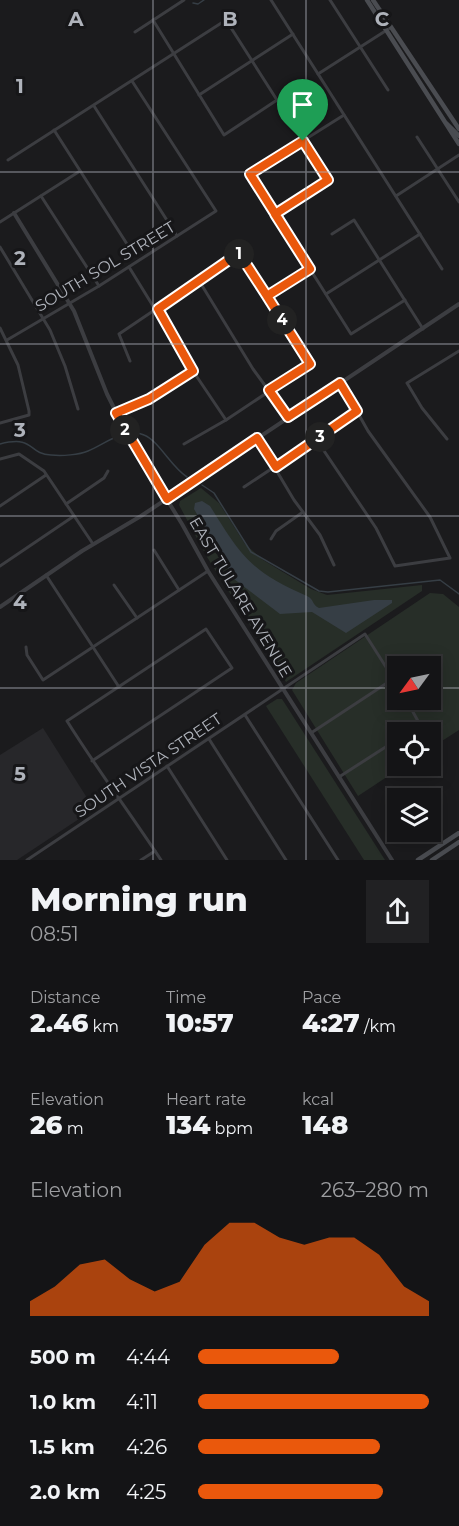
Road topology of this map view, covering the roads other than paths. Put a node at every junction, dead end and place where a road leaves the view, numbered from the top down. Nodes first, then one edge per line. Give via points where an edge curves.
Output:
1 (184, 0) edge
2 (272, 0) edge
3 (330, 0) edge
4 (367, 0) edge
5 (373, 0) edge
6 (153, 20) junction
7 (388, 29) junction
8 (135, 32) dead end
9 (293, 34) junction
10 (360, 47) junction
11 (174, 53) junction
12 (253, 61) junction
13 (318, 74) junction
14 (421, 79) junction
15 (132, 81) junction
16 (388, 90) dead end
17 (199, 95) junction
18 (277, 100) junction
19 (93, 105) junction
20 (344, 115) junction
21 (445, 122) junction
22 (459, 129) edge
23 (54, 130) junction
24 (459, 136) edge
25 (417, 137) dead end
26 (303, 141) junction
27 (459, 144) edge
28 (459, 155) edge
29 (8, 160) dead end
30 (438, 169) junction
31 (80, 171) junction
32 (41, 196) junction
33 (396, 196) junction
34 (459, 202) edge
35 (14, 213) junction
36 (275, 214) junction
37 (0, 222) edge
38 (332, 234) dead end
39 (420, 234) junction
40 (177, 236) junction
41 (127, 244) dead end
42 (0, 247) edge
43 (380, 260) junction
44 (129, 266) junction
45 (310, 269) junction
46 (442, 269) dead end
47 (198, 279) junction
48 (99, 286) junction
49 (326, 294) junction
50 (267, 296) junction
51 (405, 300) junction
52 (70, 303) junction
53 (459, 304) edge
54 (158, 309) junction
55 (43, 317) junction
56 (0, 328) edge
57 (423, 328) junction
58 (6, 340) junction
59 (459, 351) edge
60 (130, 361) dead end
61 (193, 371) junction
62 (340, 383) junction
63 (269, 390) junction
64 (78, 409) dead end
65 (357, 411) junction
66 (116, 413) junction
67 (288, 417) junction
68 (226, 420) junction
69 (0, 423) edge
70 (257, 438) junction
71 (316, 439) junction
72 (447, 439) dead end
73 (184, 444) dead end
74 (0, 459) edge
75 (276, 467) junction
76 (108, 471) dead end
77 (46, 475) junction
78 (244, 488) dead end
79 (167, 499) junction
80 (66, 504) junction
81 (0, 506) edge
82 (303, 512) junction
83 (74, 516) junction
84 (271, 538) dead end
85 (93, 544) junction
86 (154, 550) dead end
87 (334, 565) dead end
88 (0, 567) edge
89 (208, 571) junction
90 (46, 575) junction
91 (114, 585) dead end
92 (179, 590) junction
93 (0, 607) edge
94 (137, 618) junction
95 (26, 647) dead end
96 (93, 647) junction
97 (387, 669) edge
98 (387, 683) edge
99 (119, 687) junction
100 (283, 689) junction
101 (245, 715) junction
102 (311, 733) junction
103 (209, 739) junction
104 (387, 746) edge
105 (92, 761) junction
106 (167, 766) junction
107 (339, 777) junction
108 (121, 798) junction
109 (459, 833) edge
110 (459, 842) edge
111 (155, 851) junction
112 (27, 860) edge
113 (141, 860) edge
114 (161, 860) edge
115 (227, 860) edge
116 (286, 860) edge
117 (338, 860) edge
118 (392, 860) edge
119 (418, 860) edge
120 (432, 860) edge

1 - 6 street
2 - 9 street
3 - 10 street
4 - 7 main road
5 - 7 main road
6 - 8 street
6 - 11 street
7 - 10 street
7 - 14 main road
9 - 12 street
9 - 13 street
10 - 13 street
10 - 16 street
11 - 12 street via 226,20
11 - 15 street
11 - 17 street
12 - 17 street
12 - 18 street
13 - 20 street
14 - 21 main road
14 - 22 main road
15 - 19 street
15 - 40 street, SOUTH SOL STREET via 216,212
17 - 18 street via 224,135
18 - 26 street
19 - 23 street
19 - 40 street
20 - 26 street
20 - 33 street
21 - 24 main road
21 - 27 main road
23 - 29 street
23 - 31 street
25 - 30 street
26 - 36 street via 328,180
26 - 36 street via 250,174
28 - 30 street
30 - 33 street
30 - 34 street
31 - 32 street
31 - 41 street
32 - 35 street
32 - 48 street
33 - 39 street
35 - 37 street
35 - 52 street, EAST TULARE AVENUE
36 - 45 street
38 - 43 street via 354,220
39 - 43 street
39 - 46 street
40 - 44 street, SOUTH SOL STREET
42 - 55 street
43 - 49 street
43 - 51 street
44 - 48 street, SOUTH SOL STREET
44 - 54 street
45 - 49 street
45 - 50 street
47 - 50 street via 239,253
47 - 54 street
47 - 63 street
48 - 52 street, SOUTH SOL STREET
49 - 51 street via 351,334
50 - 63 street via 310,364
51 - 57 street
52 - 55 street, SOUTH SOL STREET
52 - 66 street, EAST TULARE AVENUE
53 - 57 street
54 - 60 street via 119,334
54 - 61 street
55 - 58 street, SOUTH SOL STREET
55 - 64 street via 65,366
56 - 58 street
57 - 62 street
58 - 69 street via 24,381 29,415
59 - 72 street via 407,383
61 - 66 street via 158,394
61 - 68 street
62 - 65 street
62 - 67 street
63 - 67 street
63 - 68 street
65 - 71 street
65 - 71 street via 425,508 450,558 395,566 375,528
66 - 79 street, EAST TULARE AVENUE
67 - 70 street
68 - 73 street
70 - 75 street
70 - 79 street
71 - 75 street
74 - 77 street via 19,454
75 - 78 street
75 - 82 street
76 - 80 street via 104,478
77 - 80 street
77 - 81 street
79 - 85 street
79 - 89 street, EAST TULARE AVENUE
80 - 83 street
82 - 84 street
82 - 87 street via 320,535
83 - 85 street
83 - 88 street
85 - 90 street
86 - 92 street
89 - 92 street
89 - 100 street, EAST TULARE AVENUE
90 - 93 street
90 - 96 street
91 - 94 street
92 - 94 street
94 - 96 street
95 - 96 street via 43,680
96 - 99 street
97 - 100 street, SOUTH VISTA STREET via 365,634
98 - 102 street
99 - 105 street via 67,721
99 - 105 street via 206,629 231,668
100 - 101 street, SOUTH VISTA STREET
100 - 102 street, EAST TULARE AVENUE
101 - 103 street, SOUTH VISTA STREET
101 - 117 street
102 - 107 street, EAST TULARE AVENUE
103 - 106 street, SOUTH VISTA STREET
103 - 116 street
104 - 107 street
105 - 108 street
106 - 108 street, SOUTH VISTA STREET
106 - 115 street
107 - 118 street, EAST TULARE AVENUE
108 - 111 street
108 - 112 street, SOUTH VISTA STREET
109 - 119 main road
110 - 120 main road
111 - 113 street
111 - 114 street

